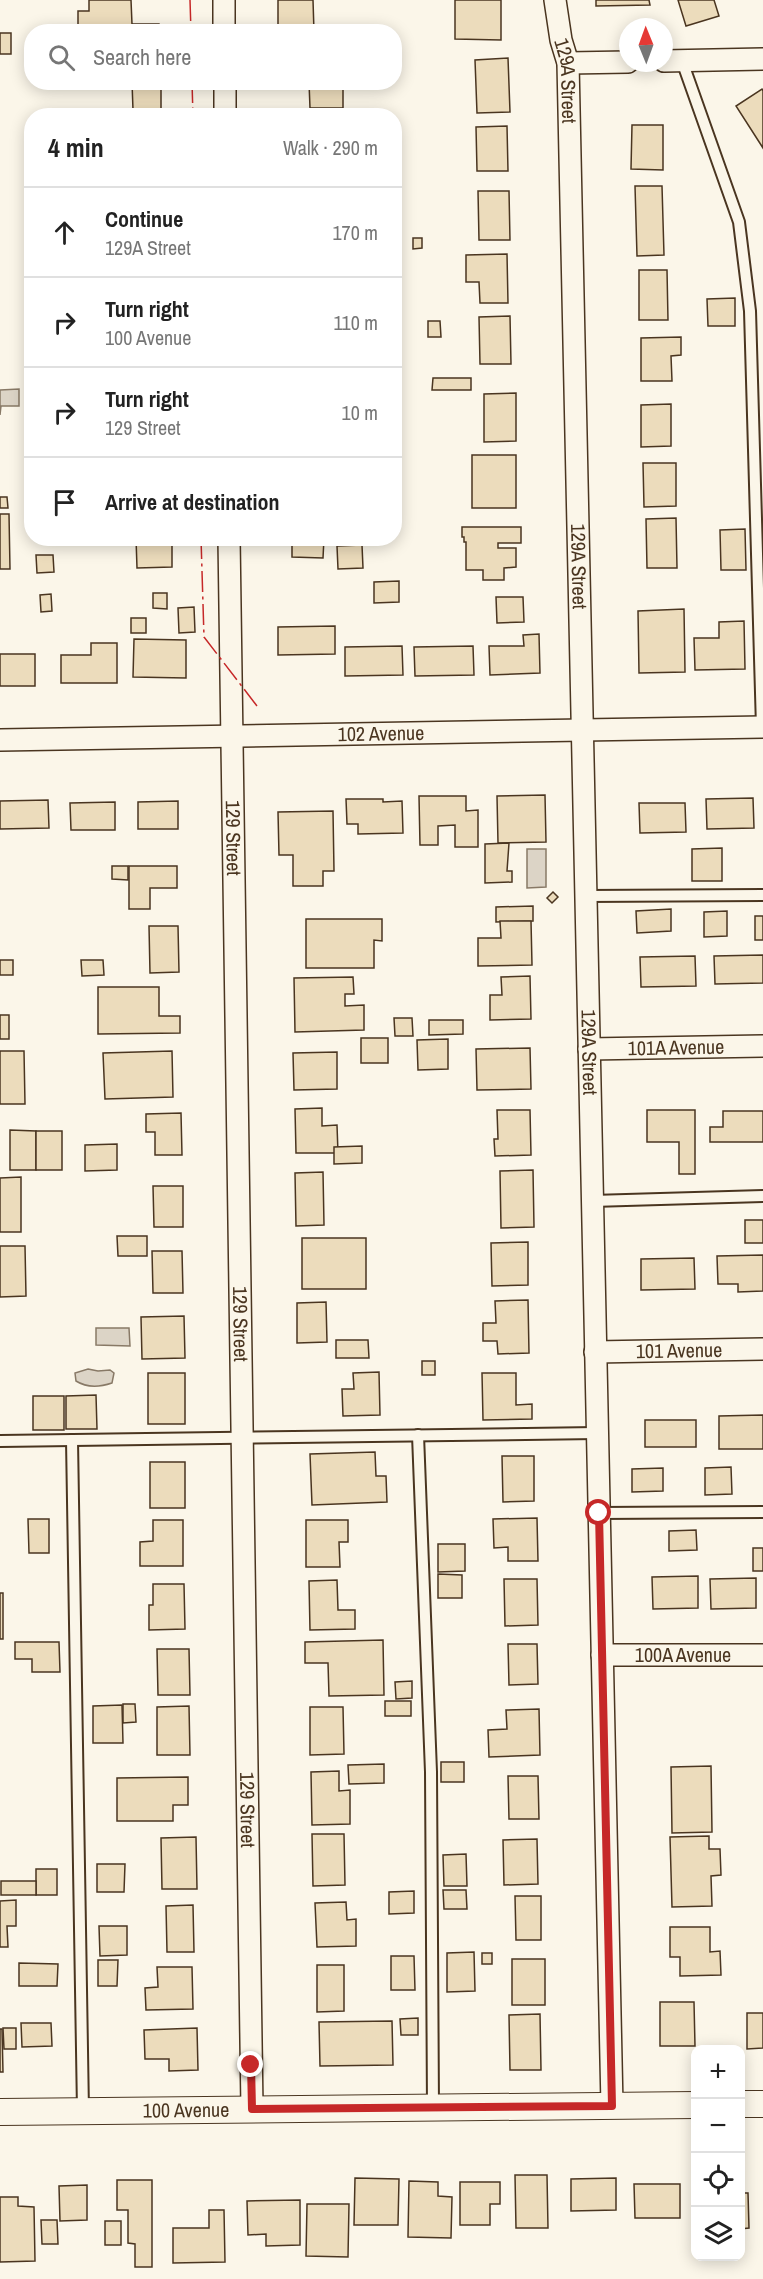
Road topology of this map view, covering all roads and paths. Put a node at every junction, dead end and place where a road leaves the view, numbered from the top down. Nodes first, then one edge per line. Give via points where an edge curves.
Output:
1 (224, 0) edge
2 (555, 0) edge
3 (224, 24) edge
4 (763, 59) edge
5 (673, 61) edge
6 (619, 62) edge
7 (568, 63) junction
8 (225, 90) edge
9 (225, 108) edge
10 (229, 546) edge
11 (763, 728) edge
12 (582, 729) junction
13 (231, 736) junction
14 (0, 740) edge
15 (763, 895) edge
16 (586, 896) junction
17 (763, 1046) edge
18 (589, 1049) junction
19 (763, 1196) edge
20 (592, 1201) junction
21 (763, 1349) edge
22 (596, 1352) junction
23 (597, 1433) junction
24 (418, 1436) junction
25 (243, 1438) junction
26 (72, 1440) junction
27 (0, 1441) edge
28 (763, 1512) edge
29 (599, 1513) junction
30 (602, 1655) junction
31 (763, 1655) edge
32 (745, 2104) edge
33 (763, 2104) edge
34 (691, 2105) edge
35 (612, 2106) junction
36 (433, 2108) junction
37 (252, 2109) junction
38 (83, 2111) junction
39 (0, 2112) edge

1 - 3 street
2 - 7 street, 129A Street
4 - 5 street
5 - 11 lane via 739,222 750,311
6 - 7 street
7 - 12 street, 129A Street
8 - 9 street
10 - 13 street, 129 Street
11 - 12 street, 102 Avenue
12 - 13 street, 102 Avenue
12 - 16 street, 129A Street
13 - 14 street, 102 Avenue
13 - 25 street, 129 Street
15 - 16 lane
16 - 18 street, 129A Street
17 - 18 street, 101A Avenue
18 - 20 street, 129A Street
19 - 20 lane
20 - 22 street, 129A Street
21 - 22 street, 101 Avenue
22 - 23 street, 129A Street
23 - 24 lane
23 - 29 street, 129A Street
24 - 25 lane
24 - 36 lane via 431,1772
25 - 26 lane
25 - 37 street, 129 Street
26 - 27 lane
26 - 38 lane
28 - 29 lane
29 - 30 street, 129A Street
30 - 31 street, 100A Avenue
30 - 35 street, 129A Street
32 - 33 street
34 - 35 street, 100 Avenue
35 - 36 street, 100 Avenue
36 - 37 street, 100 Avenue
37 - 38 street, 100 Avenue
38 - 39 street, 100 Avenue

